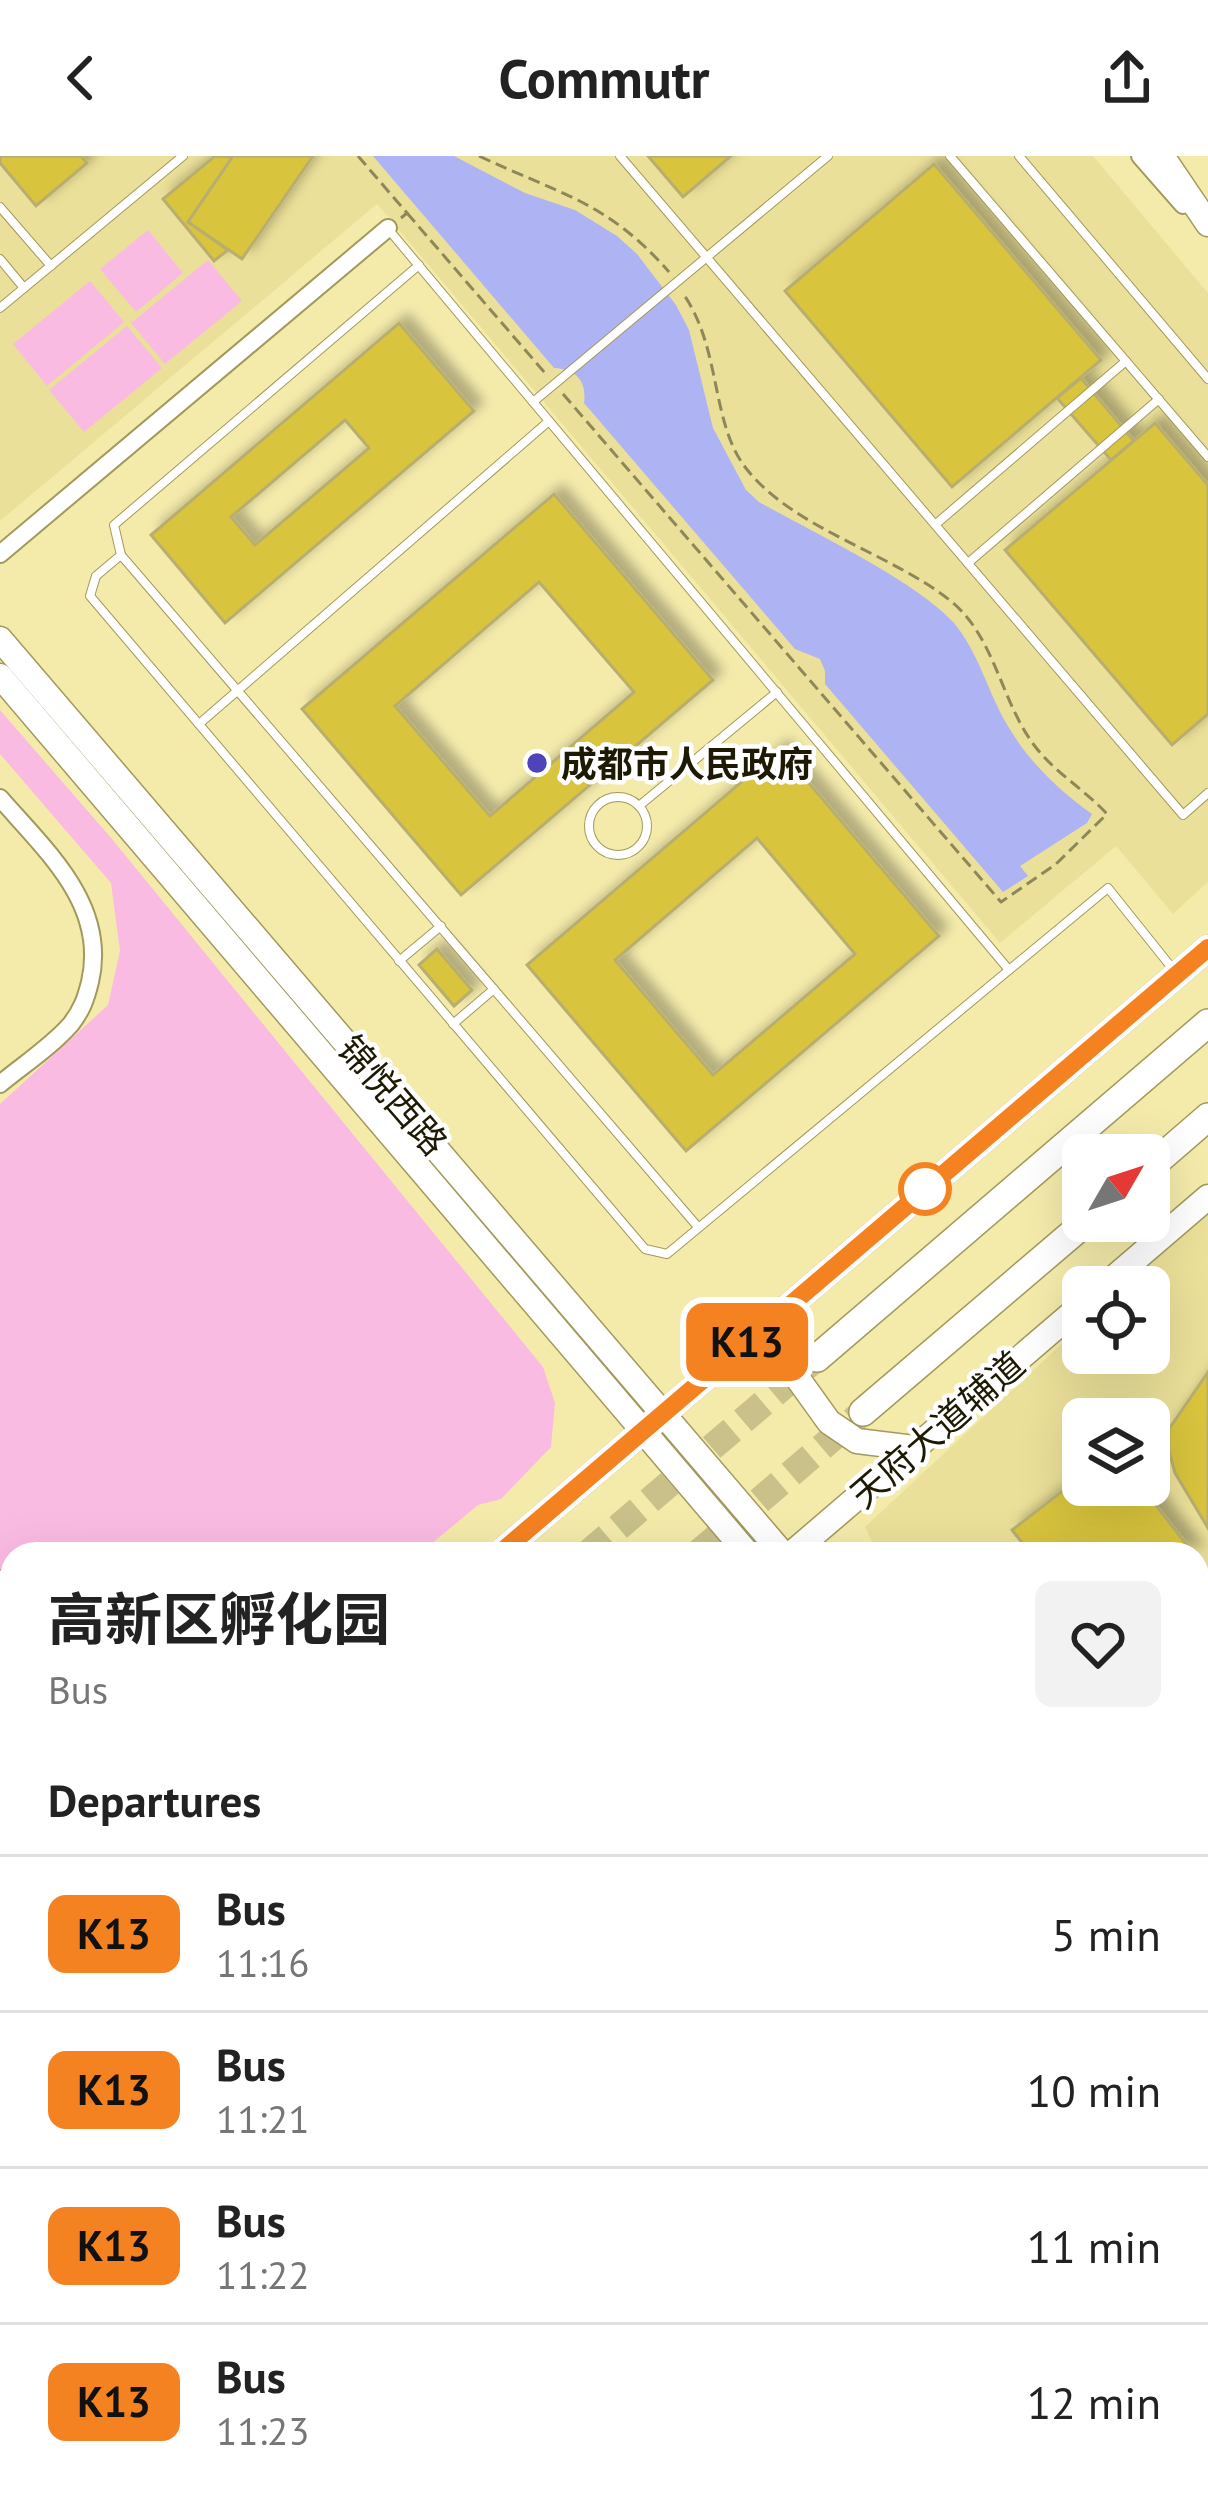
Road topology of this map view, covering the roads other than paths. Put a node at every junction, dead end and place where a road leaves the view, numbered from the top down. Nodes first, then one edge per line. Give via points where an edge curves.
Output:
1 (183, 156) edge
2 (620, 156) edge
3 (828, 156) edge
4 (950, 156) edge
5 (1018, 156) edge
6 (1140, 156) edge
7 (1162, 156) edge
8 (1175, 156) edge
9 (1208, 193) edge
10 (0, 207) edge
11 (1208, 224) edge
12 (388, 228) joint
13 (1208, 235) edge
14 (708, 256) junction
15 (0, 259) edge
16 (419, 265) junction
17 (50, 266) junction
18 (24, 288) junction
19 (0, 308) edge
20 (1126, 361) junction
21 (1208, 379) edge
22 (1159, 399) junction
23 (533, 402) junction
24 (549, 421) junction
25 (1208, 457) edge
26 (936, 525) junction
27 (0, 554) edge
28 (121, 555) junction
29 (968, 563) junction
30 (0, 639) edge
31 (0, 676) edge
32 (239, 689) junction
33 (777, 692) junction
34 (199, 724) junction
35 (1208, 793) edge
36 (0, 798) edge
37 (639, 806) junction
38 (441, 926) junction
39 (1208, 948) edge
40 (399, 961) junction
41 (1009, 970) junction
42 (1178, 974) junction
43 (494, 988) junction
44 (1208, 1023) edge
45 (453, 1024) junction
46 (0, 1084) edge
47 (1208, 1118) edge
48 (1170, 1150) edge
49 (1208, 1197) edge
50 (698, 1228) junction
51 (1062, 1242) edge
52 (1128, 1266) edge
53 (789, 1306) junction
54 (1062, 1322) edge
55 (817, 1358) tunnel mouth
56 (665, 1412) junction
57 (863, 1412) tunnel mouth
58 (644, 1430) junction
59 (914, 1448) junction
60 (513, 1542) edge
61 (738, 1542) edge
62 (777, 1542) edge
63 (801, 1542) edge

1 - 17 lane
2 - 14 lane
3 - 14 lane
4 - 20 lane
5 - 21 lane
6 - 13 street
7 - 11 main road
8 - 9 main road
10 - 17 lane
12 - 16 lane
12 - 27 street
14 - 23 lane
14 - 26 lane
15 - 18 lane
16 - 23 lane
16 - 28 lane via 114,525
17 - 18 lane
18 - 19 lane
20 - 22 lane
20 - 26 lane
22 - 25 lane
22 - 29 lane
23 - 24 lane
24 - 32 lane
24 - 33 lane
26 - 29 lane
28 - 32 lane
28 - 34 lane via 96,576 90,596
29 - 35 lane via 1183,815
30 - 56 main road, 锦悦西路
31 - 58 main road, 锦悦西路
32 - 34 lane
32 - 38 lane
33 - 37 lane
33 - 41 lane
34 - 40 lane
36 - 46 street via 68,877 88,914 94,964 84,1006 69,1027
37 - 37 lane via 622,796 603,800 588,825 595,844 610,854 637,848 647,823
38 - 40 lane
38 - 43 lane
39 - 42 main road
40 - 45 lane
41 - 42 lane via 1108,888
41 - 50 lane
42 - 53 main road
43 - 45 lane
43 - 50 lane
44 - 55 main road
45 - 50 lane via 645,1250 667,1254
47 - 48 main road
49 - 52 main road
51 - 57 main road
53 - 56 main road
53 - 59 main road via 783,1343 791,1369 829,1422 857,1441
54 - 59 main road, 天府大道辅道
56 - 58 main road
56 - 62 main road, 锦悦西路
58 - 60 main road
58 - 61 main road, 锦悦西路
59 - 63 main road, 天府大道辅道

